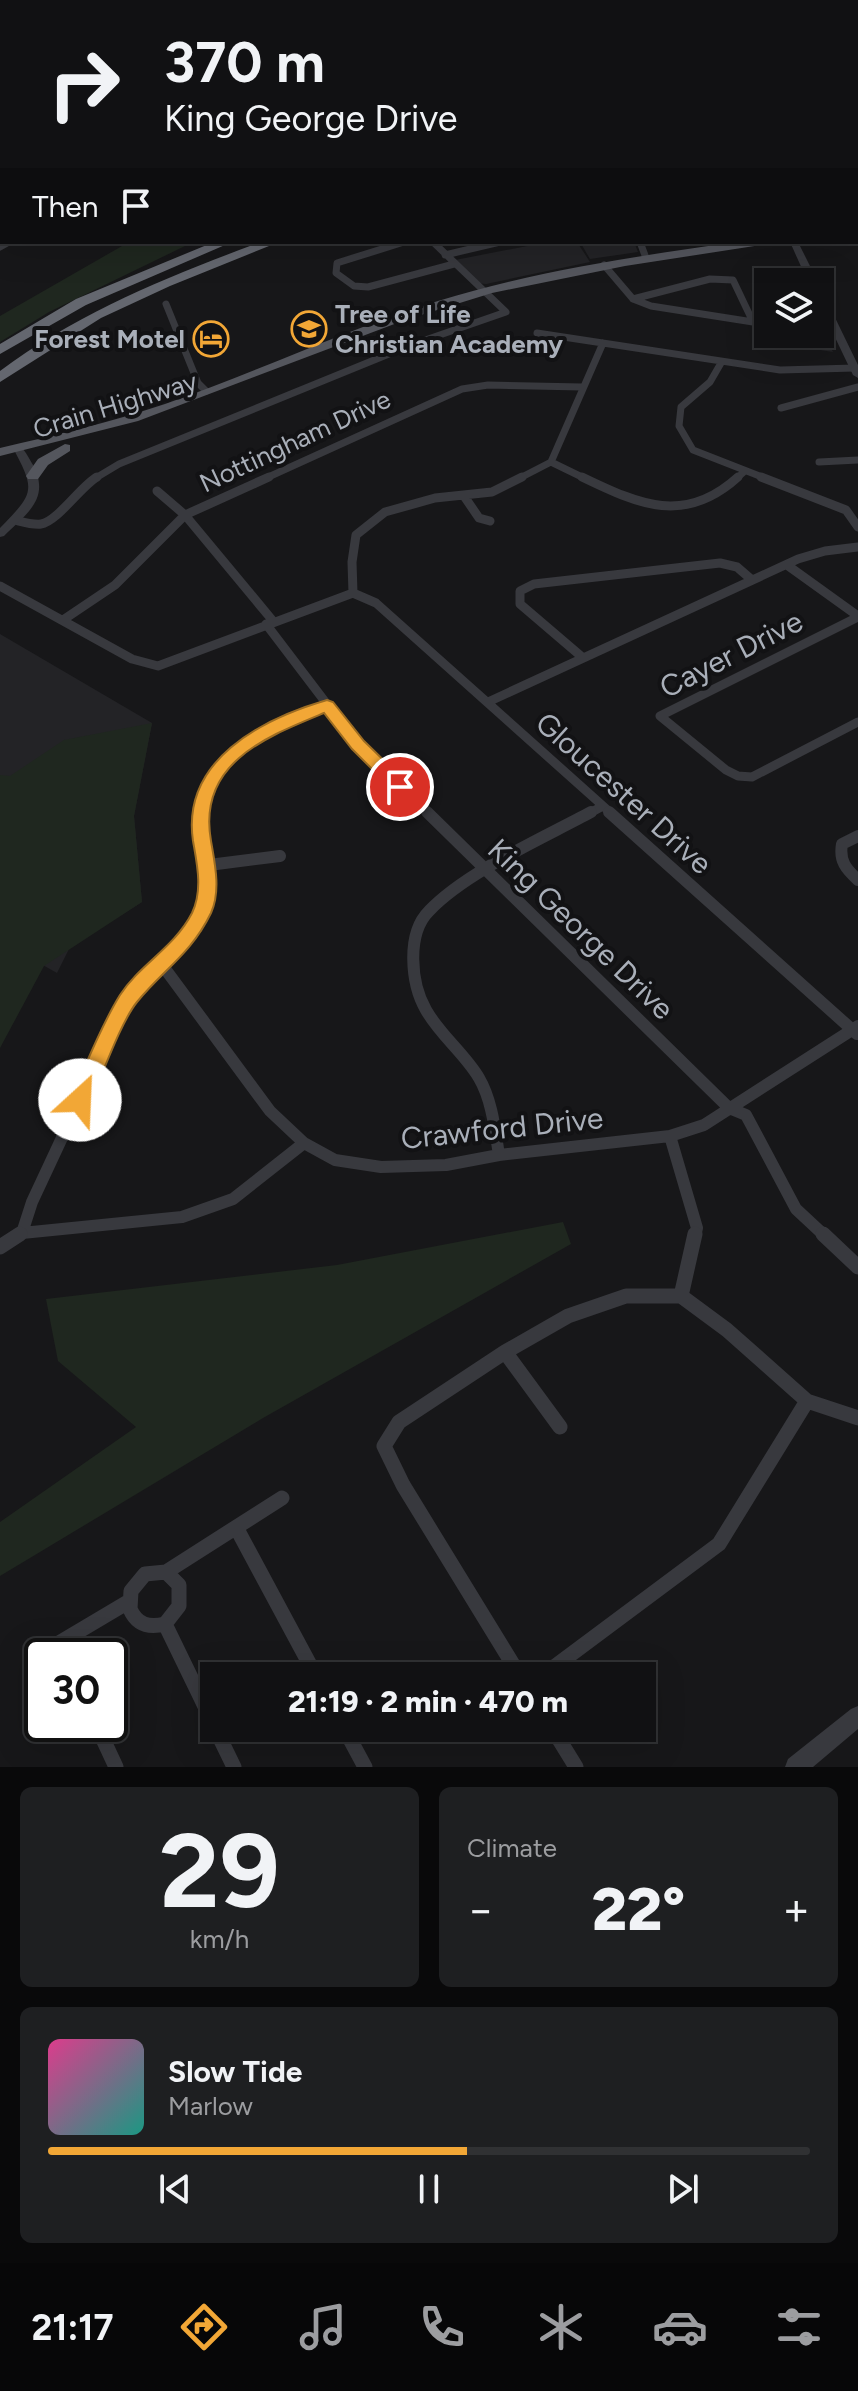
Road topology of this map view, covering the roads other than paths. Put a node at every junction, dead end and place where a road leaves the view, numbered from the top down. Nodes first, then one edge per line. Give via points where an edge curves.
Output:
1 (0, 51) edge
2 (0, 60) edge
3 (220, 244) edge
4 (269, 244) edge
5 (398, 244) edge
6 (435, 244) edge
7 (492, 244) edge
8 (641, 244) edge
9 (747, 244) edge
10 (795, 244) edge
11 (445, 255) junction
12 (646, 258) junction
13 (454, 264) junction
14 (604, 265) junction
15 (806, 268) edge
16 (483, 293) junction
17 (633, 299) junction
18 (166, 304) dead end
19 (834, 326) edge
20 (537, 333) dead end
21 (603, 343) junction
22 (0, 350) edge
23 (721, 363) junction
24 (856, 372) edge
25 (0, 378) edge
26 (582, 387) junction
27 (858, 387) edge
28 (206, 391) junction
29 (781, 408) dead end
30 (65, 448) junction
31 (0, 452) edge
32 (21, 453) junction
33 (858, 460) edge
34 (551, 462) junction
35 (819, 462) dead end
36 (0, 463) edge
37 (745, 471) junction
38 (33, 476) junction
39 (157, 491) dead end
40 (464, 496) junction
41 (185, 515) junction
42 (15, 520) junction
43 (490, 521) dead end
44 (858, 527) edge
45 (0, 534) edge
46 (858, 547) edge
47 (787, 565) junction
48 (752, 580) junction
49 (0, 586) edge
50 (353, 593) junction
51 (858, 617) edge
52 (63, 620) junction
53 (270, 622) junction
54 (582, 657) junction
55 (488, 702) junction
56 (327, 706) junction
57 (858, 722) edge
58 (601, 807) junction
59 (858, 836) edge
60 (280, 856) dead end
61 (209, 865) junction
62 (483, 870) junction
63 (858, 880) edge
64 (163, 966) junction
65 (856, 1031) edge
66 (729, 1108) junction
67 (670, 1136) junction
68 (304, 1143) junction
69 (499, 1155) junction
70 (22, 1233) junction
71 (0, 1247) edge
72 (858, 1267) edge
73 (681, 1296) junction
74 (505, 1352) junction
75 (807, 1401) junction
76 (858, 1418) edge
77 (560, 1427) dead end
78 (282, 1498) dead end
79 (237, 1529) junction
80 (166, 1572) junction
81 (128, 1602) junction
82 (165, 1624) junction
83 (77, 1638) edge
84 (308, 1662) edge
85 (511, 1662) edge
86 (561, 1662) edge
87 (200, 1696) edge
88 (858, 1716) edge
89 (104, 1742) edge
90 (222, 1742) edge
91 (352, 1742) edge
92 (561, 1742) edge
93 (116, 1767) edge
94 (234, 1767) edge
95 (365, 1767) edge
96 (576, 1767) edge
97 (796, 1767) edge

1 - 2 street
3 - 22 highway via 91,297
4 - 25 highway via 123,301 71,328
5 - 13 street via 337,263 336,273 354,286 368,287
6 - 11 street
7 - 11 street
8 - 12 street
9 - 12 main road
10 - 15 street
11 - 13 street
12 - 14 main road
13 - 16 street
14 - 16 main road
14 - 17 street
16 - 28 main road, Crain Highway via 403,316
16 - 30 main road, Crain Highway via 191,409
16 - 42 street via 506,312 411,345 119,464 87,483 48,522
17 - 17 street via 710,279 733,280 753,322
18 - 28 street
19 - 24 street
20 - 21 street
21 - 23 street
21 - 26 street
23 - 24 street
23 - 37 street via 710,382 681,407 679,426 693,450
26 - 34 street
26 - 41 street, Nottingham Drive via 462,389
27 - 29 street
28 - 32 main road, Crain Highway
30 - 32 main road, Crain Highway
30 - 38 main road
31 - 32 main road, Crain Highway
32 - 36 main road, Crain Highway
32 - 38 street
33 - 35 street
34 - 37 street via 667,507 695,505 716,496
34 - 40 street via 492,492
37 - 44 street via 846,510
38 - 42 street via 33,496
39 - 41 street, King George Drive
40 - 43 street via 479,518
40 - 50 street via 385,512 356,535
41 - 52 street, Nottingham Drive via 115,585
41 - 53 street, King George Drive
42 - 45 street
46 - 47 street via 811,554
47 - 48 street
47 - 51 street
48 - 54 street
48 - 54 street via 737,567 720,563 534,584 520,591 520,604
49 - 52 street
50 - 53 street
50 - 55 street, Gloucester Drive via 376,603
51 - 57 street, Cayer Drive via 660,716 726,770 752,777
52 - 53 street via 132,659 158,666
53 - 56 street, King George Drive
54 - 55 street
55 - 58 street, Gloucester Drive
56 - 61 street via 263,731 214,774 201,808
56 - 62 street, King George Drive via 358,745
58 - 62 street
58 - 65 street, Gloucester Drive
59 - 63 street via 842,844 839,854
60 - 61 street
61 - 64 street via 204,909
62 - 66 street, King George Drive
62 - 69 street via 427,912 413,952 426,1010 480,1079
64 - 68 street, Crawford Drive via 270,1111
64 - 70 street via 128,998
65 - 66 street, Crawford Drive
66 - 67 street, Crawford Drive via 704,1125
66 - 72 street, King George Drive via 746,1115 796,1209
67 - 69 street, Crawford Drive
67 - 73 street via 697,1228
68 - 69 street, Crawford Drive via 335,1160 381,1167 446,1165
68 - 70 street via 233,1199 182,1217
70 - 71 street
73 - 74 street via 626,1296 568,1316
73 - 75 street
74 - 77 street
74 - 85 street via 399,1422 384,1446
75 - 76 street
75 - 86 street via 719,1544
78 - 79 street
79 - 80 street
79 - 84 street
80 - 81 street via 145,1574
80 - 82 street via 181,1595 174,1616
81 - 82 street via 144,1626
81 - 83 street
82 - 87 street
88 - 97 street
89 - 93 street
90 - 94 street
91 - 95 street
92 - 96 street

